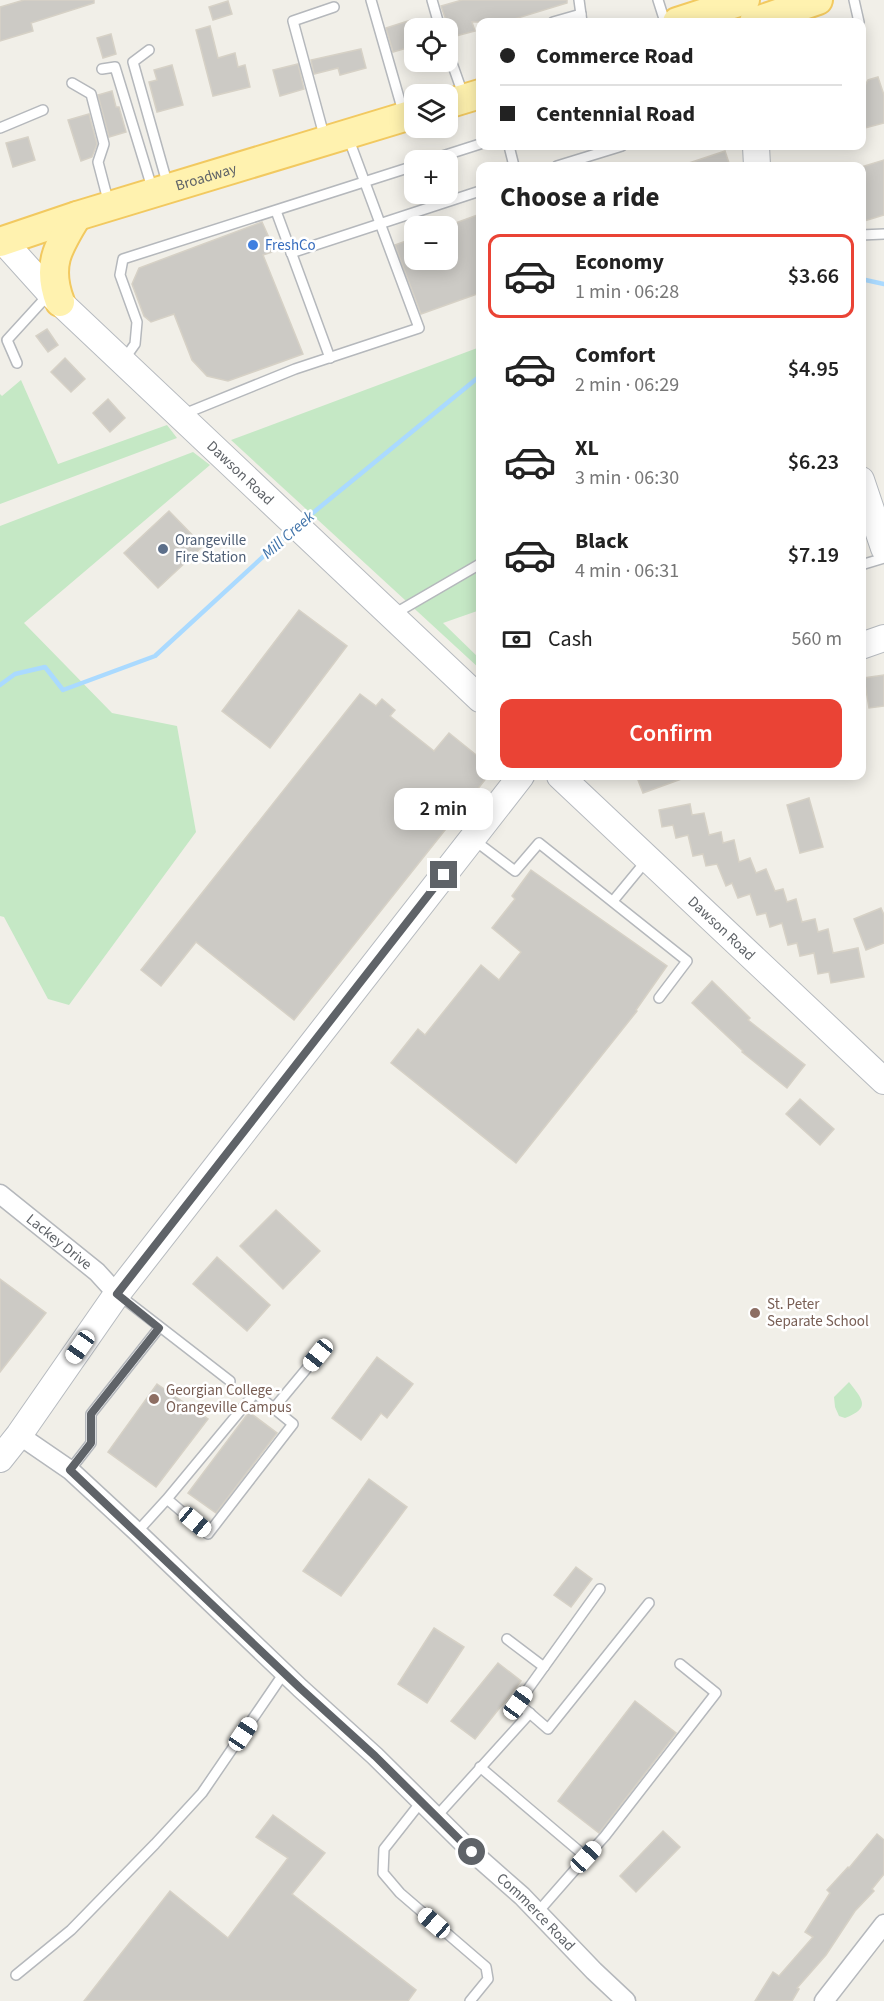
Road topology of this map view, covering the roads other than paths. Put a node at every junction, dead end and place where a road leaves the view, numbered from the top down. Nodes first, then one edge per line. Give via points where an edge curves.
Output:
1 (371, 0) edge
2 (432, 0) edge
3 (579, 0) edge
4 (658, 0) edge
5 (745, 0) edge
6 (757, 0) edge
7 (818, 0) edge
8 (854, 0) edge
9 (334, 7) dead end
10 (437, 18) edge
11 (581, 18) edge
12 (679, 18) edge
13 (755, 18) edge
14 (766, 18) edge
15 (858, 18) edge
16 (149, 50) dead end
17 (102, 69) dead end
18 (455, 72) edge
19 (72, 83) dead end
20 (464, 99) edge
21 (404, 101) edge
22 (43, 110) dead end
23 (404, 118) edge
24 (0, 128) edge
25 (336, 138) junction
26 (476, 145) edge
27 (609, 150) edge
28 (458, 151) edge
29 (570, 162) edge
30 (404, 169) edge
31 (364, 182) junction
32 (161, 191) junction
33 (476, 192) edge
34 (110, 207) junction
35 (276, 210) junction
36 (77, 216) junction
37 (379, 224) junction
38 (884, 234) edge
39 (866, 235) edge
40 (1, 238) edge
41 (291, 253) junction
42 (55, 297) junction
43 (330, 358) junction
44 (123, 362) junction
45 (17, 363) dead end
46 (179, 416) junction
47 (866, 495) edge
48 (884, 548) edge
49 (884, 558) edge
50 (866, 563) edge
51 (476, 566) edge
52 (392, 615) junction
53 (884, 638) edge
54 (866, 644) edge
55 (476, 695) edge
56 (518, 780) edge
57 (564, 780) edge
58 (472, 838) junction
59 (648, 858) junction
60 (613, 901) junction
61 (659, 998) dead end
62 (884, 1081) edge
63 (0, 1194) edge
64 (117, 1294) junction
65 (159, 1328) junction
66 (318, 1355) dead end
67 (230, 1381) dead end
68 (274, 1408) junction
69 (19, 1436) junction
70 (0, 1459) edge
71 (70, 1470) junction
72 (167, 1499) junction
73 (137, 1532) junction
74 (600, 1589) dead end
75 (649, 1604) dead end
76 (507, 1639) dead end
77 (680, 1664) dead end
78 (544, 1667) junction
79 (284, 1673) junction
80 (530, 1713) junction
81 (480, 1767) junction
82 (421, 1802) junction
83 (436, 1817) junction
84 (586, 1857) junction
85 (537, 1913) junction
86 (882, 1931) edge
87 (16, 1975) dead end
88 (470, 2001) edge
89 (626, 2001) edge
90 (824, 2001) edge

1 - 21 lane
2 - 10 lane
3 - 11 lane
4 - 12 lane
5 - 12 main road
6 - 13 street
7 - 14 main road
8 - 15 lane
9 - 25 lane via 293,21
16 - 32 lane via 133,62
17 - 32 lane via 115,67
18 - 20 lane
19 - 34 lane via 91,94 104,144 98,162
22 - 24 lane
23 - 25 main road, Broadway
25 - 31 lane
25 - 32 main road, Broadway
26 - 28 lane
27 - 29 lane
30 - 31 lane
31 - 35 lane
31 - 37 lane
32 - 34 main road, Broadway
33 - 37 lane
34 - 36 main road, Broadway
35 - 41 lane
35 - 44 lane via 123,259 120,274 137,322 135,344
36 - 40 main road, Broadway
36 - 42 main road via 54,261
37 - 41 lane
37 - 43 lane via 419,328
38 - 39 lane
40 - 42 street, Dawson Road
41 - 43 lane
42 - 44 street, Dawson Road
42 - 45 lane via 7,340
43 - 46 lane
44 - 46 street, Dawson Road
46 - 52 street, Dawson Road
47 - 48 street
49 - 50 lane
51 - 52 lane
52 - 55 street, Dawson Road
53 - 54 street
56 - 58 street
57 - 59 street, Dawson Road
58 - 60 lane via 515,871 539,843
58 - 64 street
59 - 60 lane
59 - 62 street, Dawson Road
60 - 61 lane via 687,962
63 - 64 street, Lackey Drive via 97,1272
64 - 65 lane
64 - 69 street
65 - 67 lane
65 - 71 lane via 91,1414 91,1443
66 - 68 lane
68 - 72 lane via 255,1393
68 - 72 lane via 293,1424 208,1534
69 - 70 street
69 - 71 street, Commerce Road
71 - 73 street, Commerce Road
72 - 73 lane
73 - 79 street, Commerce Road
74 - 78 lane
75 - 80 lane via 548,1729
76 - 78 lane
77 - 84 lane via 716,1693
78 - 80 lane via 518,1703
79 - 82 street, Commerce Road
79 - 87 lane via 202,1792 71,1930
80 - 81 lane
81 - 83 lane
81 - 84 lane
82 - 83 street, Commerce Road
82 - 88 lane via 384,1849 383,1873 400,1893 486,1967 488,1979
83 - 85 street, Commerce Road
84 - 85 lane
85 - 89 street, Commerce Road
86 - 90 street

